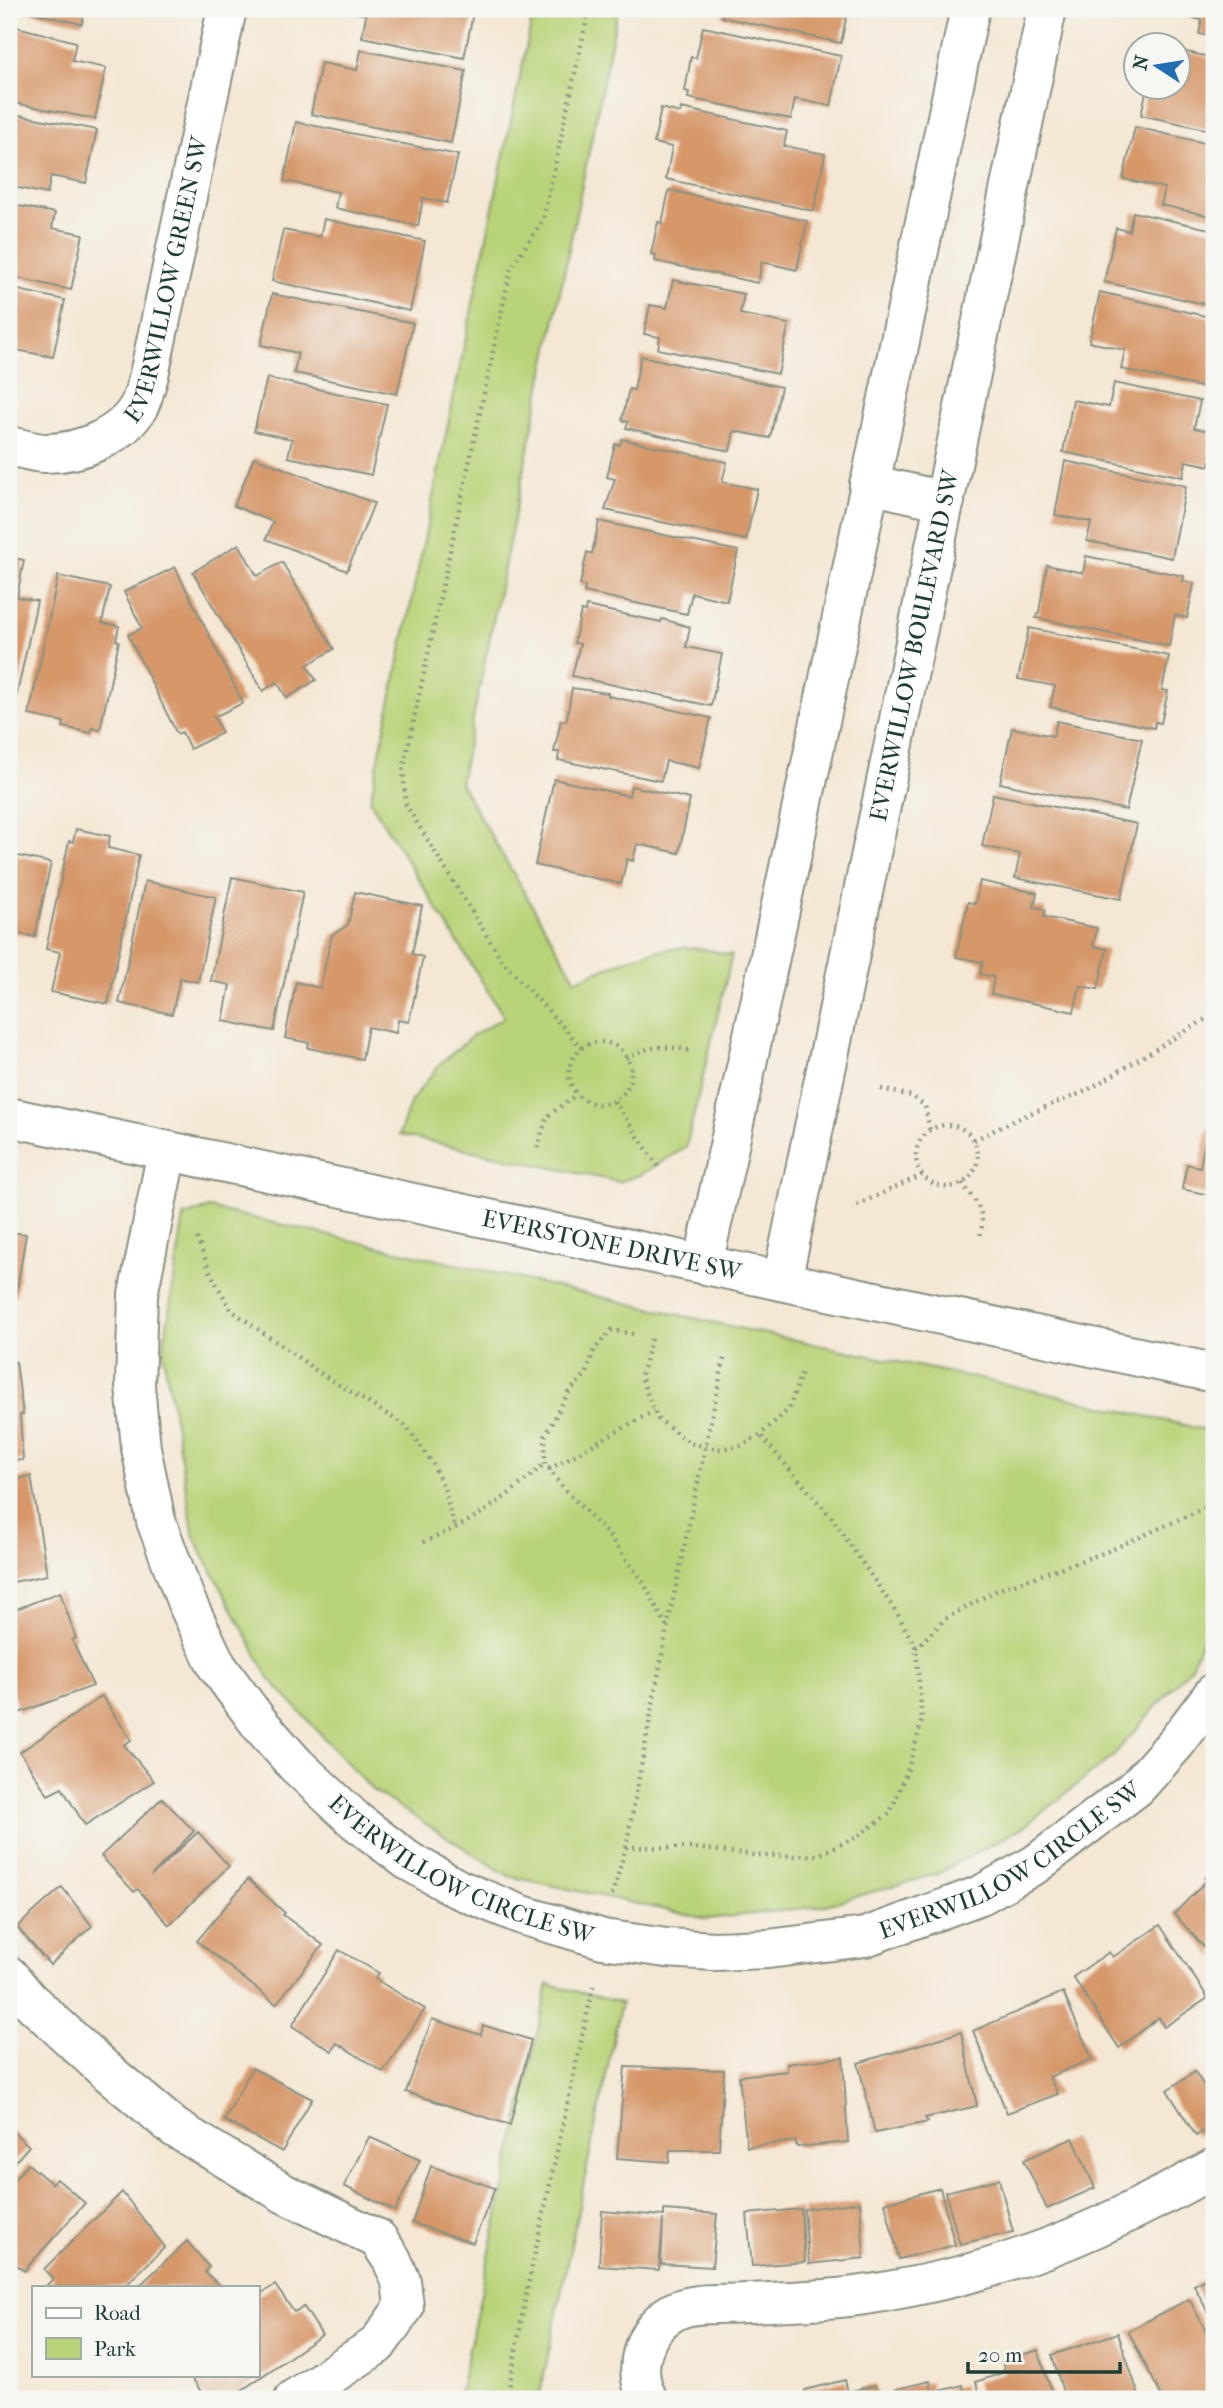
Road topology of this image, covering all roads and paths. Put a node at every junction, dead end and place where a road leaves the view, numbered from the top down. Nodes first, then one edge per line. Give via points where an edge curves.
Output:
1 (227, 9) edge
2 (589, 9) edge
3 (970, 9) edge
4 (1047, 9) edge
5 (9, 446) edge
6 (869, 484) junction
7 (945, 501) junction
8 (1214, 1014) edge
9 (582, 1048) junction
10 (691, 1051) dead end
11 (626, 1058) junction
12 (881, 1089) dead end
13 (577, 1094) junction
14 (614, 1101) junction
15 (9, 1117) edge
16 (930, 1130) junction
17 (974, 1140) junction
18 (537, 1148) dead end
19 (167, 1150) junction
20 (658, 1166) dead end
21 (922, 1175) junction
22 (962, 1183) junction
23 (857, 1205) dead end
24 (194, 1234) dead end
25 (979, 1240) dead end
26 (703, 1264) junction
27 (782, 1281) junction
28 (633, 1334) dead end
29 (651, 1339) dead end
30 (725, 1354) dead end
31 (802, 1371) dead end
32 (1214, 1373) edge
33 (654, 1412) junction
34 (760, 1434) junction
35 (705, 1447) junction
36 (545, 1463) junction
37 (549, 1469) junction
38 (1214, 1504) edge
39 (455, 1530) junction
40 (423, 1542) dead end
41 (667, 1628) junction
42 (916, 1648) junction
43 (1214, 1693) edge
44 (626, 1847) junction
45 (603, 1939) junction
46 (9, 1976) edge
47 (1214, 2168) edge
48 (294, 2399) edge
49 (507, 2399) edge
50 (648, 2399) edge

1 - 5 street, EVERWILLOW GREEN SW via 139,406 108,435 77,450 44,453
2 - 9 path via 543,220 511,268 403,770 406,805 500,959
3 - 6 street
4 - 7 street, EVERWILLOW BOULEVARD SW
6 - 7 street
6 - 26 street
7 - 27 street, EVERWILLOW BOULEVARD SW
8 - 17 path via 1086,1091
9 - 11 path via 601,1042 620,1050
9 - 13 path via 574,1055 569,1075
10 - 11 path via 665,1045
11 - 14 path via 630,1077
12 - 16 path via 912,1097 925,1107
13 - 14 path via 594,1104
13 - 18 path via 547,1117
14 - 20 path
15 - 19 street, EVERSTONE DRIVE SW
16 - 17 path via 959,1127
16 - 21 path via 916,1157
17 - 22 path via 978,1159
19 - 26 street, EVERSTONE DRIVE SW
19 - 45 street, EVERWILLOW CIRCLE SW via 138,1295 135,1385 141,1448 156,1521 217,1666 296,1765 356,1821 407,1860 458,1889 522,1915
21 - 22 path via 941,1186
21 - 23 path
22 - 25 path via 980,1207 984,1224
24 - 39 path via 231,1310 406,1426 432,1462
26 - 27 street, EVERSTONE DRIVE SW
27 - 32 street, EVERSTONE DRIVE SW
28 - 36 path via 612,1330 594,1350 587,1373 568,1393 545,1436
29 - 33 path via 641,1376
30 - 35 path
31 - 34 path via 789,1409
33 - 35 path via 690,1443
33 - 37 path
34 - 35 path via 741,1446
34 - 42 path via 831,1517
35 - 41 path
36 - 37 path
36 - 39 path via 512,1493
37 - 41 path via 610,1537 643,1582
38 - 42 path via 1106,1552 997,1590 944,1619
39 - 40 path
41 - 44 path
42 - 44 path via 922,1720 908,1769 890,1812 859,1836 818,1855
43 - 45 street, EVERWILLOW CIRCLE SW via 1137,1787 1036,1864 981,1895 865,1937 815,1944 714,1951
44 - 45 path
45 - 49 path
46 - 48 street via 104,2069 175,2128 285,2194 378,2239 401,2281 404,2307 377,2345
47 - 50 street via 1146,2205 1022,2258 952,2277 881,2293 684,2306 658,2323 648,2336 640,2376

